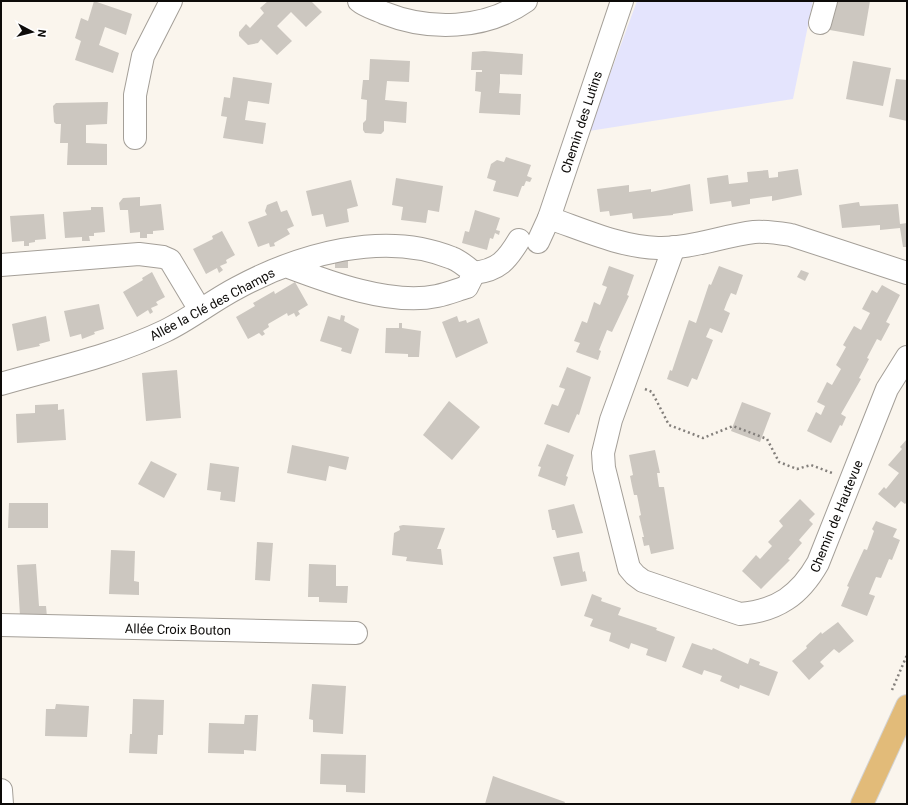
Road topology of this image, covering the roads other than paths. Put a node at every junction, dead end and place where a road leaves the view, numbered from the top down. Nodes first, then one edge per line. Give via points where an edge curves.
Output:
1 (171, 1) edge
2 (359, 1) edge
3 (526, 1) edge
4 (622, 1) edge
5 (826, 1) edge
6 (820, 23) dead end
7 (135, 138) dead end
8 (549, 218) junction
9 (674, 247) junction
10 (1, 265) edge
11 (286, 266) junction
12 (474, 273) junction
13 (907, 273) edge
14 (200, 310) junction
15 (907, 357) edge
16 (1, 384) edge
17 (1, 625) edge
18 (356, 633) dead end
19 (907, 706) edge
20 (1, 790) edge
21 (2, 804) edge
22 (862, 804) edge

1 - 7 street via 143,56 135,95
2 - 3 street via 390,15 419,23 449,26 481,21
4 - 8 street, Chemin des Lutins
5 - 6 street
8 - 9 street via 626,244
8 - 12 street, Chemin des Lutins via 529,241 498,266 487,272
9 - 13 street via 755,232 772,232 790,235
9 - 15 street, Chemin de Hautevue via 606,437 603,453 604,468 629,568 643,581 740,614 756,613 785,600 808,581 818,563 887,389
10 - 14 street via 139,254 163,257 173,264
11 - 12 street, Allée la Clé des Champs via 327,253 390,245 421,248 454,258
11 - 12 street, Allée la Clé des Champs via 343,286 405,298 437,297 466,287
11 - 14 street, Allée la Clé des Champs via 238,287
14 - 16 street, Allée la Clé des Champs via 165,331 116,351
17 - 18 street, Allée Croix Bouton
19 - 22 main road
20 - 21 street

